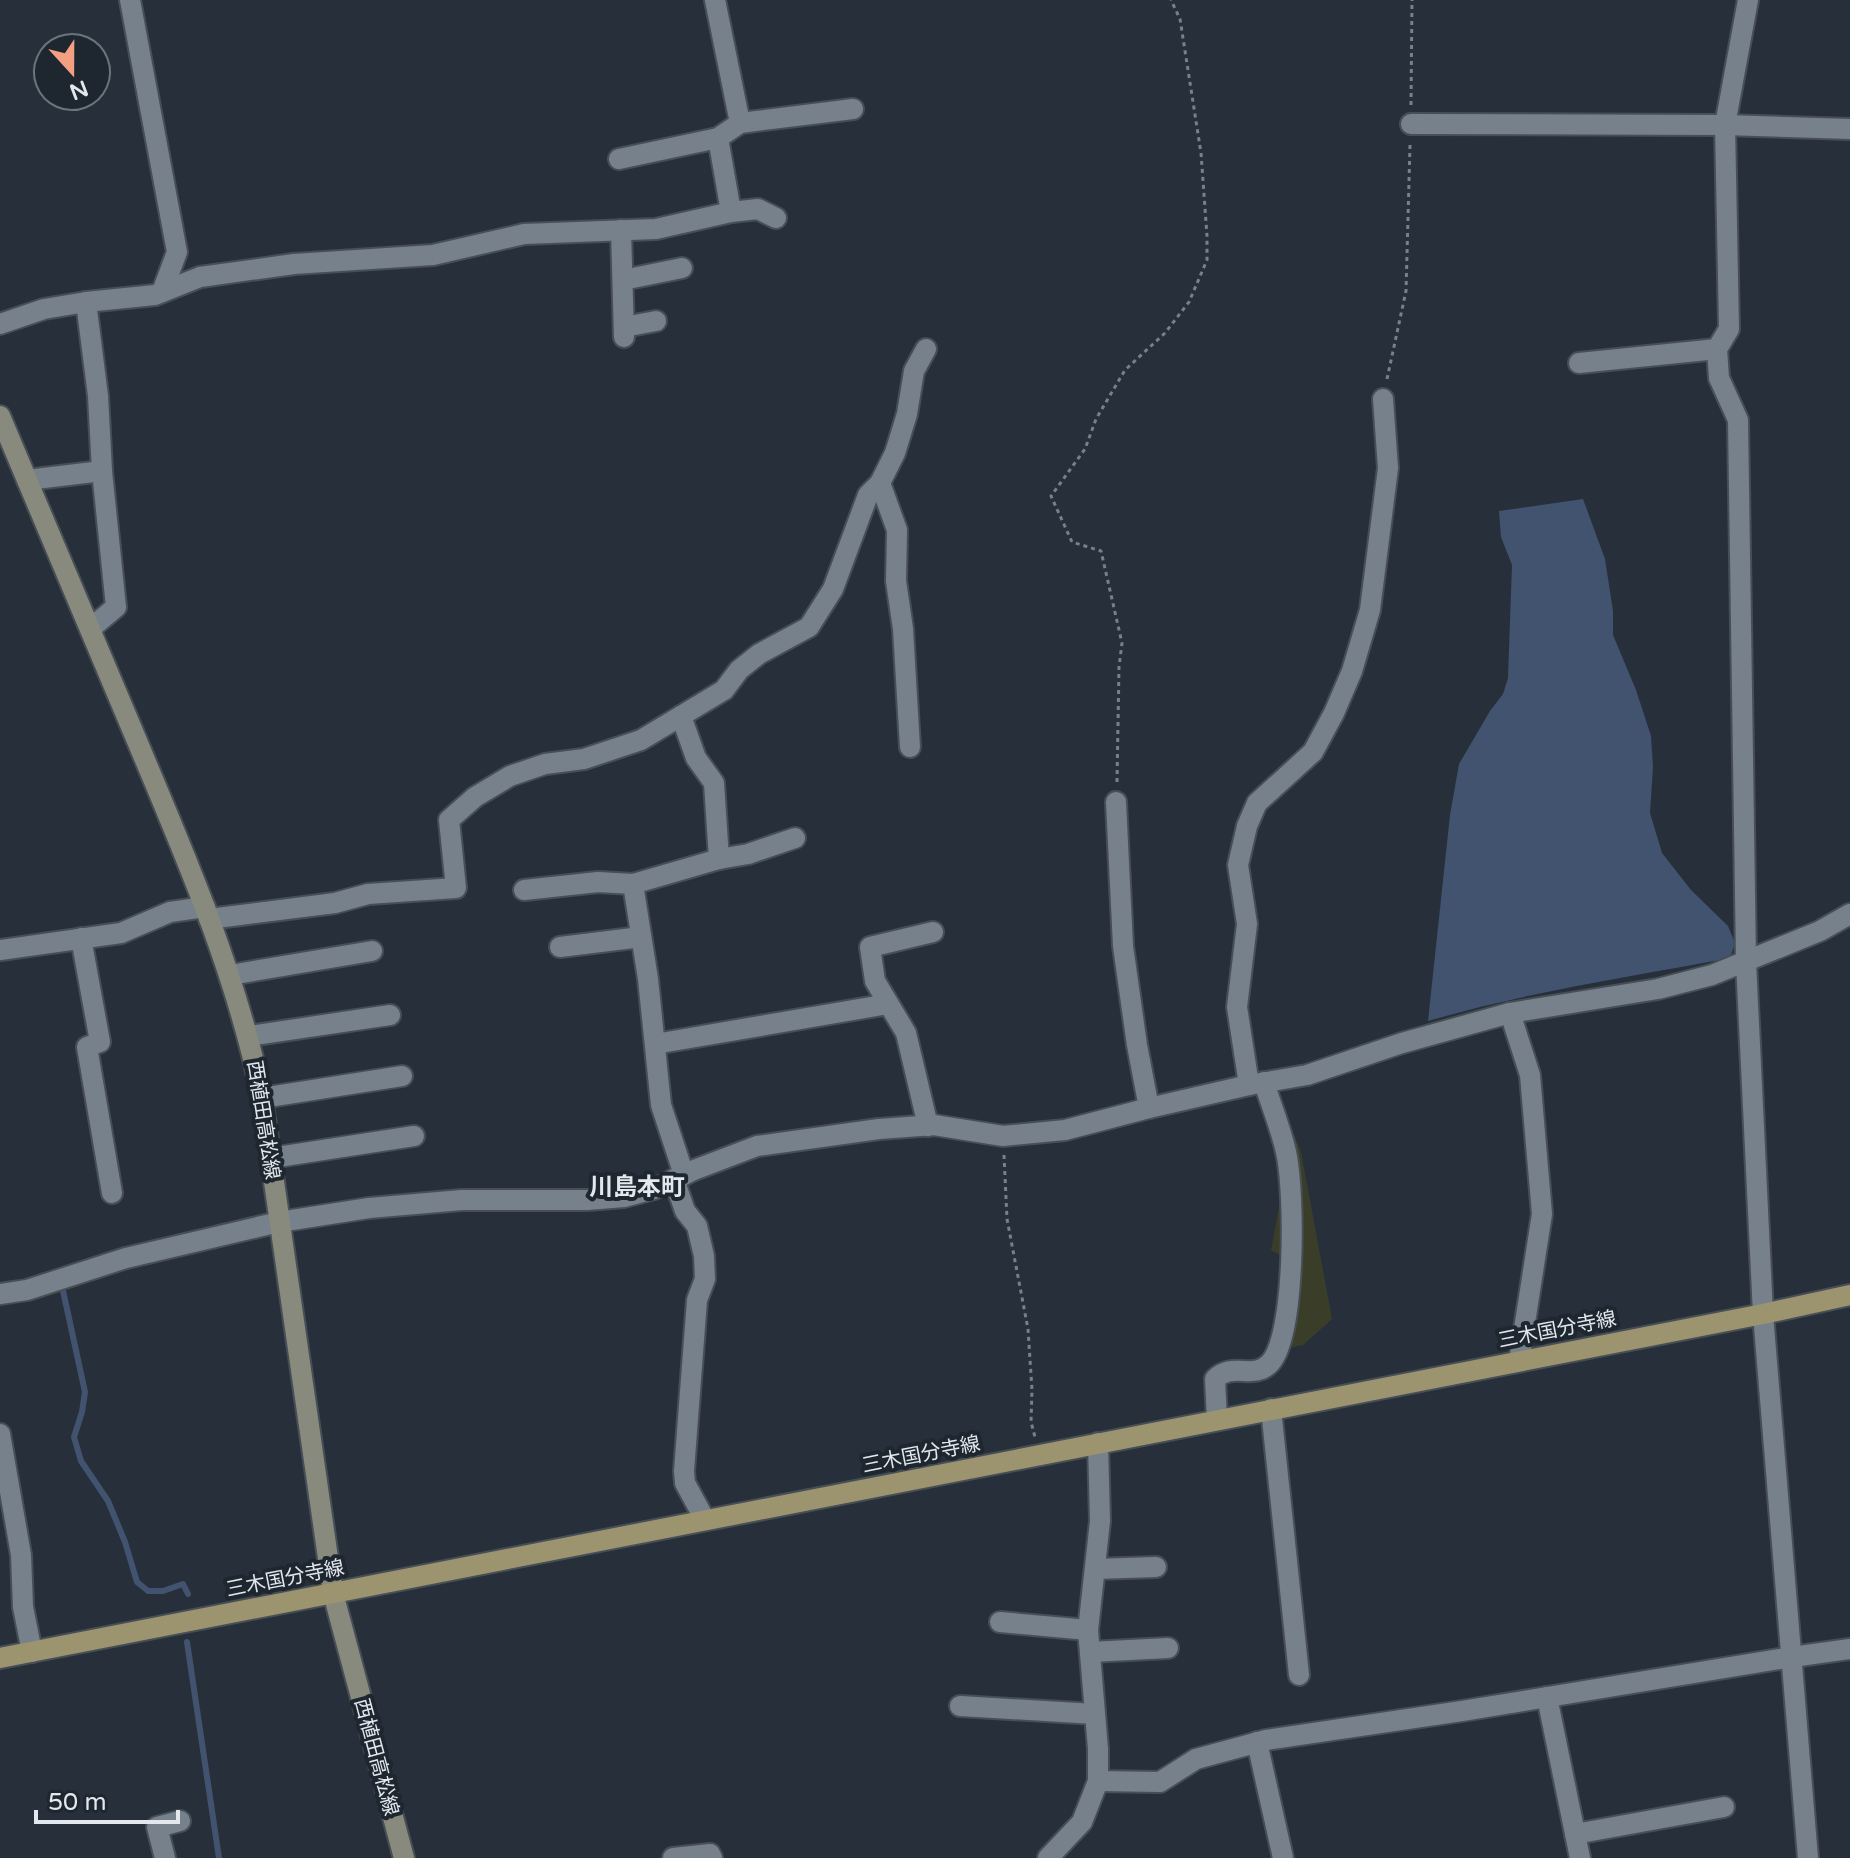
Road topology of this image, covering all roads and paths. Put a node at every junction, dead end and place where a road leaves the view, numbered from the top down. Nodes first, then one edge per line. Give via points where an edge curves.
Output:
1 (130, 0) edge
2 (715, 0) edge
3 (1171, 0) edge
4 (1412, 0) edge
5 (1748, 0) edge
6 (853, 109) dead end
7 (740, 123) junction
8 (1411, 124) junction
9 (1725, 125) junction
10 (1850, 129) edge
11 (718, 138) junction
12 (619, 159) dead end
13 (731, 212) junction
14 (776, 218) dead end
15 (621, 230) junction
16 (177, 252) junction
17 (682, 268) dead end
18 (200, 277) junction
19 (623, 280) junction
20 (162, 292) junction
21 (86, 302) junction
22 (656, 321) dead end
23 (0, 324) edge
24 (926, 349) dead end
25 (1717, 349) junction
26 (1579, 363) dead end
27 (1383, 399) joint
28 (0, 416) edge
29 (102, 471) junction
30 (27, 480) junction
31 (880, 483) junction
32 (90, 629) junction
33 (681, 716) junction
34 (910, 747) dead end
35 (1116, 802) joint
36 (795, 838) dead end
37 (719, 859) junction
38 (633, 884) junction
39 (524, 890) dead end
40 (207, 913) junction
41 (1850, 914) edge
42 (933, 932) dead end
43 (641, 937) junction
44 (81, 938) junction
45 (560, 947) dead end
46 (0, 950) edge
47 (372, 951) dead end
48 (1746, 962) junction
49 (230, 975) junction
50 (888, 1004) junction
51 (1510, 1013) junction
52 (390, 1015) dead end
53 (249, 1036) junction
54 (655, 1044) junction
55 (402, 1076) dead end
56 (1256, 1084) junction
57 (262, 1098) junction
58 (1149, 1108) junction
59 (928, 1126) junction
60 (414, 1136) dead end
61 (1003, 1136) junction
62 (271, 1158) junction
63 (679, 1177) junction
64 (112, 1193) dead end
65 (279, 1222) junction
66 (0, 1294) edge
67 (1850, 1295) edge
68 (1763, 1314) junction
69 (1519, 1361) junction
70 (1271, 1409) junction
71 (1217, 1420) junction
72 (0, 1434) edge
73 (1098, 1443) junction
74 (1038, 1455) junction
75 (705, 1520) junction
76 (1156, 1567) dead end
77 (1095, 1569) junction
78 (333, 1593) junction
79 (1000, 1622) dead end
80 (1088, 1630) junction
81 (1168, 1648) dead end
82 (1850, 1649) edge
83 (32, 1652) junction
84 (1090, 1652) junction
85 (1792, 1657) junction
86 (0, 1658) edge
87 (1299, 1675) dead end
88 (1547, 1697) junction
89 (960, 1706) dead end
90 (1095, 1714) junction
91 (1257, 1742) junction
92 (1098, 1781) junction
93 (1724, 1807) dead end
94 (180, 1821) dead end
95 (1575, 1834) junction
96 (165, 1858) edge
97 (404, 1858) edge
98 (673, 1858) edge
99 (712, 1858) edge
100 (1048, 1858) edge
101 (1283, 1858) edge
102 (1580, 1858) edge
103 (1808, 1858) edge

1 - 16 street
2 - 7 street
3 - 35 path via 1180,19 1201,153 1207,260 1189,302 1125,370 1085,449 1051,496 1072,542 1101,551 1122,643
4 - 8 path
5 - 9 street
6 - 7 street
7 - 11 street
8 - 9 street
8 - 27 path via 1406,291
9 - 10 street
9 - 25 street via 1729,329
11 - 12 street
11 - 13 street
13 - 14 street via 758,209
13 - 15 street via 656,229
15 - 18 street via 524,234 433,255 294,264
15 - 19 street
16 - 18 street
16 - 20 street
17 - 19 street
18 - 20 street
19 - 22 street via 624,332
20 - 21 street
21 - 23 street
21 - 29 street
24 - 31 street via 914,371 895,453
25 - 26 street
25 - 48 street via 1719,378 1738,420
27 - 56 street via 1388,468 1370,610 1352,671 1313,752 1257,803 1238,865 1247,924 1237,1007
28 - 30 main road, 西植田高松線
29 - 30 street
29 - 32 street via 116,607
30 - 32 main road, 西植田高松線
31 - 33 street via 868,495 833,589 809,627 759,654 724,690
31 - 34 street via 897,530 896,581
32 - 40 main road, 西植田高松線
33 - 37 street via 696,758 714,783
33 - 40 street via 641,740 510,776 475,797 449,820 456,888
35 - 58 street via 1123,946
36 - 37 street
37 - 38 street
38 - 39 street
38 - 43 street
40 - 44 street via 170,912 121,933
40 - 49 main road, 西植田高松線
41 - 48 street
42 - 50 street via 870,947 875,981
43 - 45 street
43 - 54 street
44 - 46 street
44 - 64 street via 100,1042 87,1047
47 - 49 street
48 - 51 street via 1658,989
48 - 68 street
49 - 53 main road, 西植田高松線
50 - 54 street
50 - 59 street via 906,1033
51 - 56 street via 1307,1075
51 - 69 street via 1530,1075 1542,1214
52 - 53 street
53 - 57 main road, 西植田高松線
54 - 63 street via 661,1105
55 - 57 street
56 - 58 street
56 - 71 street via 1286,1152 1292,1194 1288,1306 1273,1361 1254,1372 1222,1372 1215,1379
57 - 62 main road, 西植田高松線
58 - 61 street via 1065,1130
59 - 61 street
59 - 63 street via 757,1146
60 - 62 street
61 - 74 path via 1007,1219 1028,1329 1031,1422
62 - 65 main road, 西植田高松線
63 - 65 street via 624,1197 462,1200
63 - 75 street via 685,1211 697,1226 704,1256 684,1471
65 - 66 street
65 - 78 main road, 西植田高松線
67 - 68 main road, 三木国分寺線
68 - 69 main road, 三木国分寺線
68 - 85 street
69 - 70 main road, 三木国分寺線
70 - 71 main road, 三木国分寺線
70 - 87 street
71 - 73 main road, 三木国分寺線
72 - 83 street
73 - 74 main road, 三木国分寺線
73 - 77 street
74 - 75 main road, 三木国分寺線
75 - 78 main road, 三木国分寺線
76 - 77 street
77 - 80 street
78 - 83 main road, 三木国分寺線
78 - 97 main road, 西植田高松線
79 - 80 street
80 - 84 street
81 - 84 street
82 - 85 street
83 - 86 main road, 三木国分寺線
84 - 90 street
85 - 88 street
85 - 103 street
88 - 91 street
88 - 95 street
89 - 90 street
90 - 92 street
91 - 92 street via 1196,1759 1160,1782
91 - 101 street
92 - 100 street via 1082,1822
93 - 95 street
94 - 96 street via 157,1827
95 - 102 street
98 - 99 street

